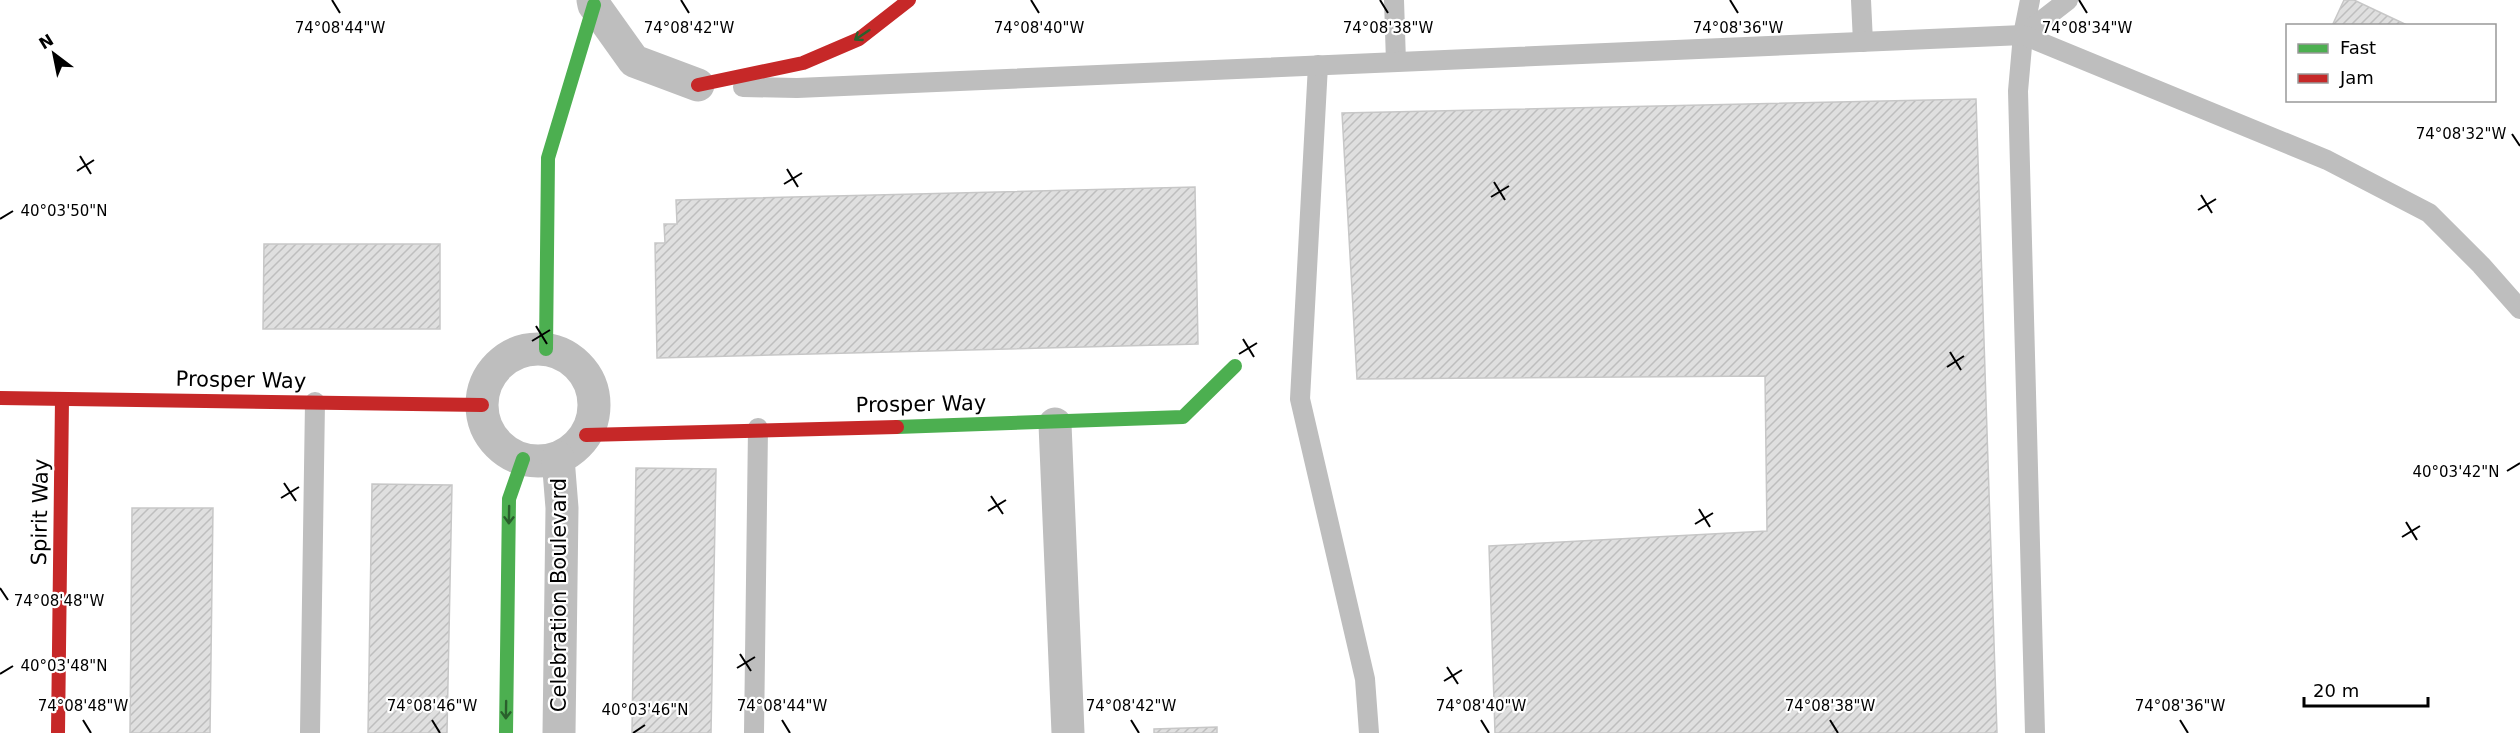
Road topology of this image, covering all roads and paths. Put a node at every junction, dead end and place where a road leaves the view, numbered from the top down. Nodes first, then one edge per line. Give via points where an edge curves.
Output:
1 (909, 0) edge
2 (1394, 0) edge
3 (1861, 0) edge
4 (2020, 0) edge
5 (2030, 0) edge
6 (2068, 0) edge
7 (593, 3) edge
8 (2023, 35) junction
9 (1863, 42) junction
10 (1396, 62) junction
11 (1318, 65) junction
12 (698, 85) junction
13 (2520, 309) edge
14 (546, 349) junction
15 (1235, 366) dead end
16 (0, 398) edge
17 (62, 399) junction
18 (315, 402) junction
19 (482, 405) junction
20 (1055, 424) junction
21 (758, 428) junction
22 (586, 435) junction
23 (558, 458) junction
24 (523, 459) junction
25 (58, 733) edge
26 (310, 733) edge
27 (506, 733) edge
28 (559, 733) edge
29 (754, 733) edge
30 (1068, 733) edge
31 (1369, 733) edge
32 (2035, 733) edge

1 -> 12 street via 859,39 803,63
2 - 10 lane
3 - 9 lane
4 - 8 lane
5 - 8 lane
6 - 8 lane
7 - 12 street via 634,61
7 - 14 street via 548,158
8 - 9 lane
8 - 13 lane via 2327,160 2429,213
8 - 32 lane via 2018,91
9 - 10 lane
10 - 11 lane
11 - 12 lane via 797,88
11 - 31 lane via 1300,399 1365,679
14 - 19 street via 527,349 495,369 485,386
14 - 22 street via 580,366 590,383 595,400
15 - 20 street, Prosper Way via 1183,417
16 - 17 street, Prosper Way
17 - 18 street, Prosper Way
17 - 25 street, Spirit Way
18 - 19 street, Prosper Way
18 - 26 lane
19 - 24 street via 493,439 506,452
20 - 21 street, Prosper Way
20 - 30 street
21 - 22 street, Prosper Way
21 - 29 lane
22 - 23 street
23 - 24 street
23 - 28 street, Celebration Boulevard via 562,508
24 -> 27 street, Celebration Boulevard via 509,499

